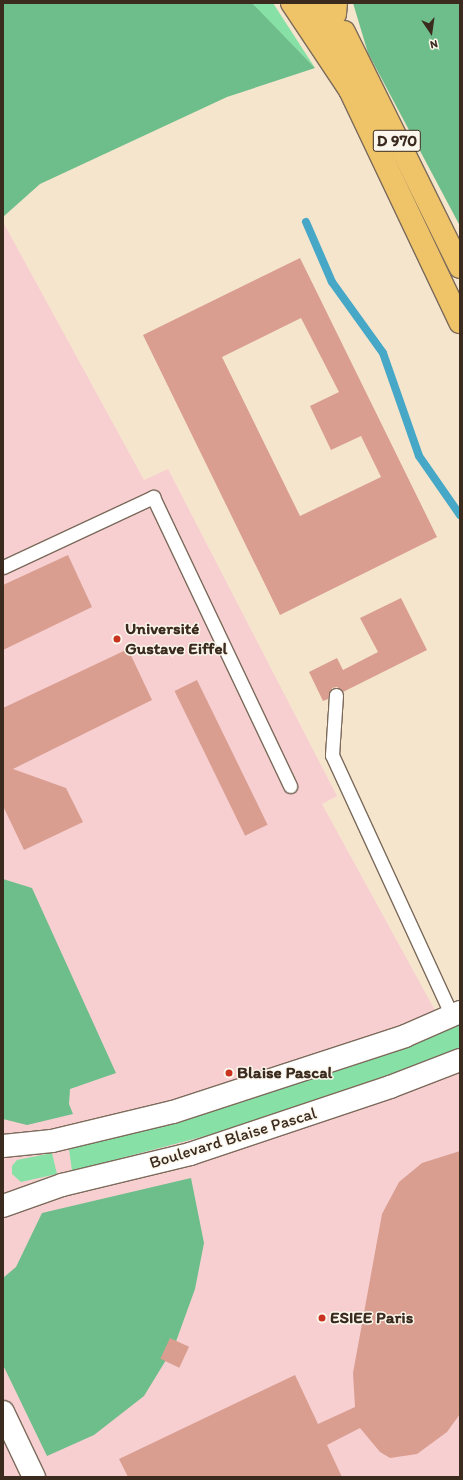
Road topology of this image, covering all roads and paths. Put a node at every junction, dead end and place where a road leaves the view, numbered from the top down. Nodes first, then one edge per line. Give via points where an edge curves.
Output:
1 (292, 3) edge
2 (313, 3) edge
3 (333, 7) edge
4 (350, 90) junction
5 (460, 267) edge
6 (460, 322) edge
7 (3, 567) edge
8 (336, 695) dead end
9 (290, 786) dead end
10 (456, 1014) edge
11 (460, 1060) edge
12 (3, 1146) edge
13 (3, 1206) edge
14 (3, 1412) edge
15 (34, 1477) edge

1 - 4 main road
2 - 4 main road, D 970 via 342,62
3 - 5 main road, D 970
4 - 6 main road, D 970
7 - 9 lane via 153,497
8 - 10 lane via 332,755
10 - 12 street via 405,1036 173,1112 52,1141
11 - 13 street, Boulevard Blaise Pascal via 390,1087 190,1154 62,1185
14 - 15 street

